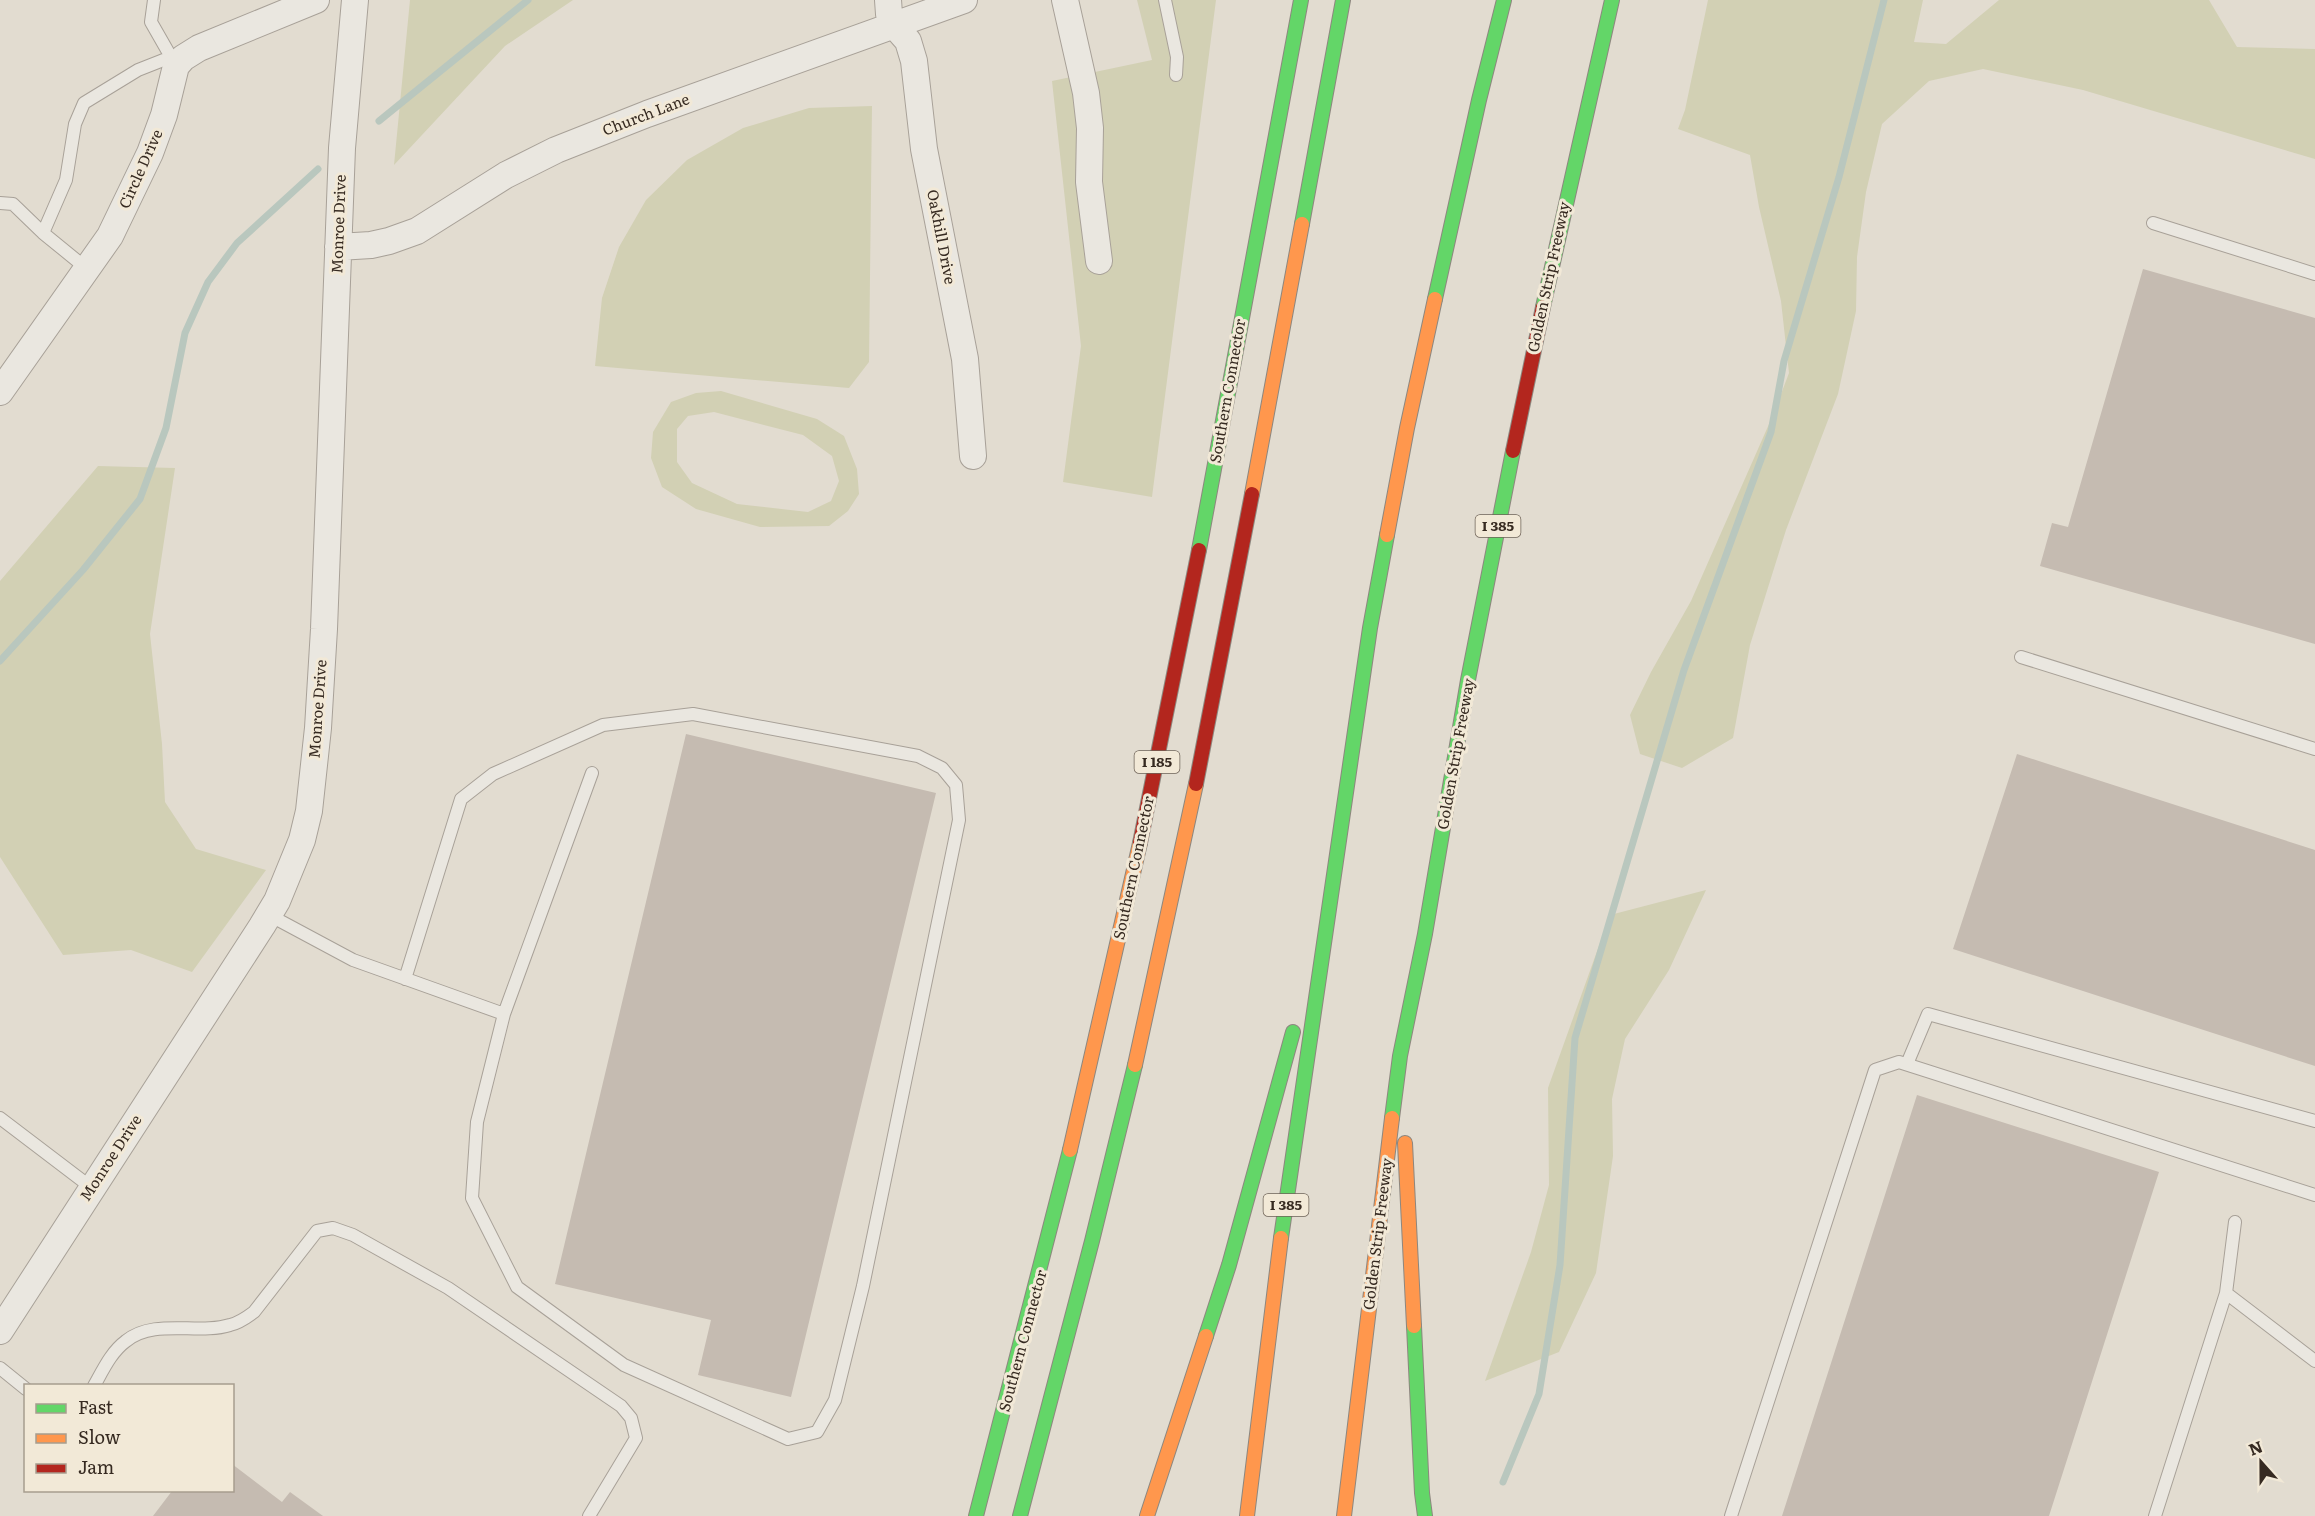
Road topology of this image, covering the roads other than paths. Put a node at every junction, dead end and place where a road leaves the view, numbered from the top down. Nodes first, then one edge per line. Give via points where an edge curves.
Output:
1 (154, 0) edge
2 (316, 0) edge
3 (355, 0) edge
4 (964, 0) edge
5 (1065, 0) edge
6 (1165, 0) edge
7 (1300, 0) edge
8 (1343, 0) edge
9 (1504, 0) edge
10 (1612, 0) edge
11 (272, 9) edge
12 (890, 12) edge
13 (174, 62) junction
14 (1176, 75) dead end
15 (0, 203) edge
16 (2153, 223) dead end
17 (43, 233) junction
18 (338, 247) junction
19 (1099, 261) dead end
20 (86, 268) junction
21 (2315, 274) edge
22 (0, 392) edge
23 (973, 456) dead end
24 (2020, 657) dead end
25 (2315, 749) edge
26 (592, 773) dead end
27 (1330, 894) junction
28 (269, 915) junction
29 (405, 979) junction
30 (1303, 995) dead end
31 (504, 1014) junction
32 (1297, 1018) dead end
33 (1400, 1056) junction
34 (1907, 1064) junction
35 (0, 1118) edge
36 (2315, 1121) edge
37 (92, 1188) junction
38 (2315, 1195) edge
39 (2235, 1221) dead end
40 (2226, 1293) junction
41 (0, 1332) edge
42 (2315, 1361) edge
43 (0, 1368) edge
44 (95, 1384) edge
45 (24, 1387) edge
46 (589, 1516) edge
47 (976, 1516) edge
48 (1020, 1516) edge
49 (1147, 1516) edge
50 (1247, 1516) edge
51 (1344, 1516) edge
52 (1425, 1516) edge
53 (1731, 1516) edge
54 (2155, 1516) edge

1 - 13 lane via 151,22
2 - 11 street
3 - 18 street, Monroe Drive
4 - 12 street, Church Lane
5 - 19 street via 1086,93 1089,182
6 - 14 lane via 1177,57
7 - 47 highway, Southern Connector / I 185 via 1187,616 1137,860 1054,1220
8 - 48 highway, I 185 via 1207,726 1158,964
9 - 27 highway, I 385 via 1407,428 1370,628
10 - 33 highway, Golden Strip Freeway / I 385 via 1525,388
11 - 13 street
12 - 18 street, Church Lane via 556,150 506,175 417,231 371,245
12 - 23 street, Oakhill Drive via 908,41 914,61 924,148 965,359
13 - 17 lane via 138,70 84,103 75,124 66,180
13 - 20 street, Circle Drive via 164,115 150,153 110,236
15 - 17 lane via 13,204
16 - 21 lane
17 - 20 lane
18 - 28 street, Monroe Drive via 318,728 302,840
20 - 22 street, Circle Drive
24 - 25 lane
26 - 31 lane
27 - 30 highway
27 - 50 highway, I 385 via 1276,1269
28 - 29 lane via 353,960
28 - 37 street, Monroe Drive
29 - 31 lane
29 - 31 lane via 462,800 493,774 603,725 693,714 918,756 942,768 956,785 958,820 863,1286 835,1400 817,1432 788,1439 624,1365 517,1287 472,1198 477,1122
32 - 49 highway via 1229,1265
33 - 51 highway, Golden Strip Freeway / I 385
33 - 52 highway
34 - 36 lane via 1928,1014
34 - 38 lane
34 - 53 lane via 1899,1062 1875,1070
35 - 37 lane
37 - 41 street, Monroe Drive
39 - 40 lane
40 - 42 lane
40 - 54 lane
43 - 45 lane
44 - 46 lane via 111,1356 127,1339 150,1330 228,1326 243,1320 254,1312 317,1231 333,1228 353,1235 448,1288 621,1406 631,1419 636,1438

